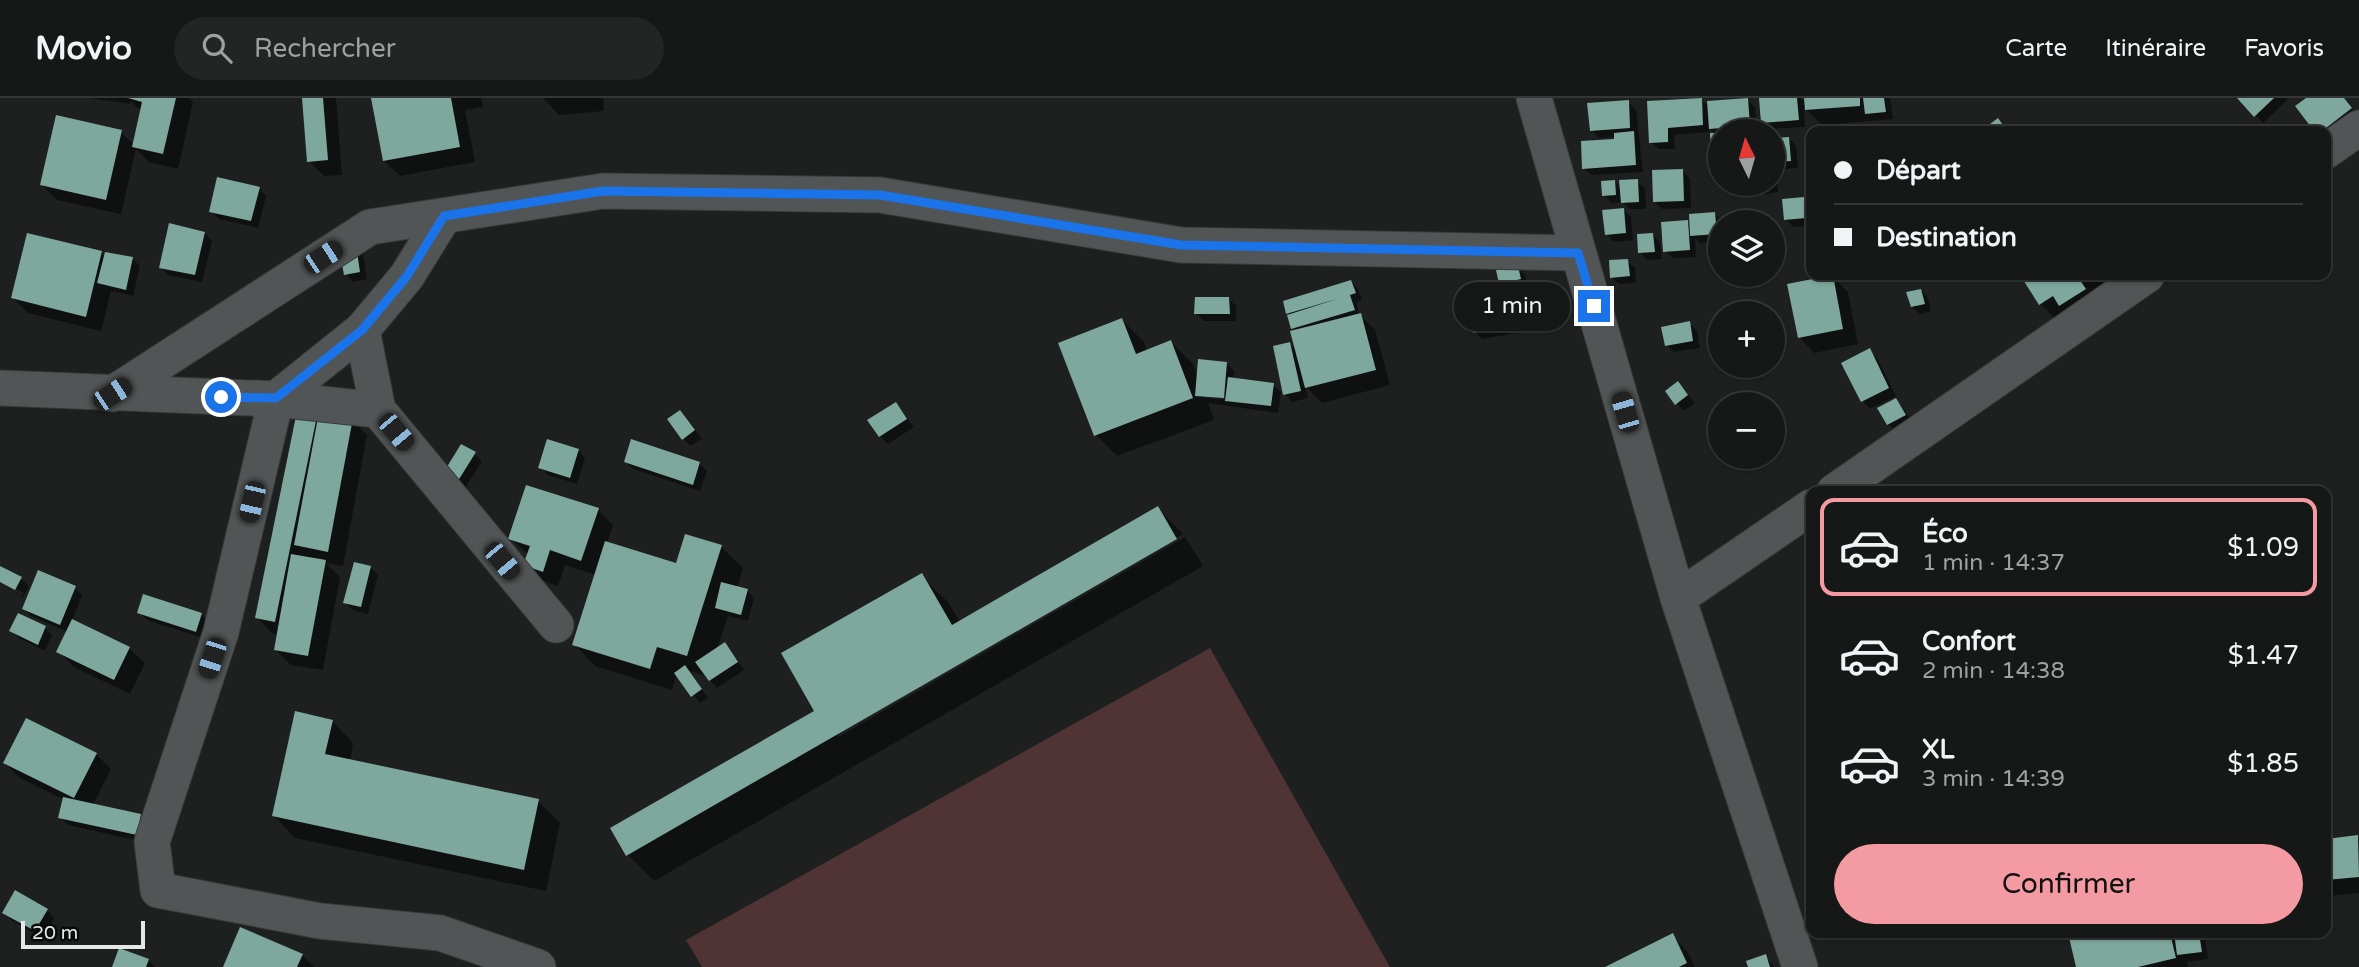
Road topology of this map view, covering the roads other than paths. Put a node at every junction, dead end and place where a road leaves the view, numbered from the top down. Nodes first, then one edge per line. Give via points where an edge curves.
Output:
1 (1534, 98) edge
2 (2359, 128) edge
3 (2331, 148) edge
4 (444, 216) junction
5 (1578, 253) junction
6 (2140, 280) edge
7 (362, 330) junction
8 (0, 388) edge
9 (112, 394) junction
10 (276, 398) junction
11 (378, 410) junction
12 (1843, 486) edge
13 (1806, 510) edge
14 (1678, 598) junction
15 (556, 625) dead end
16 (538, 967) edge
17 (1800, 967) edge

1 - 5 street
2 - 3 street
4 - 5 street via 603,191 880,195 1181,245
4 - 7 street via 407,276
4 - 9 street via 370,227
5 - 14 street
6 - 12 street
7 - 10 street
7 - 11 street
8 - 9 street
9 - 10 street
10 - 11 street
10 - 16 street via 221,632 152,842 158,890 320,921 439,933
11 - 15 street
13 - 14 street
14 - 17 street

